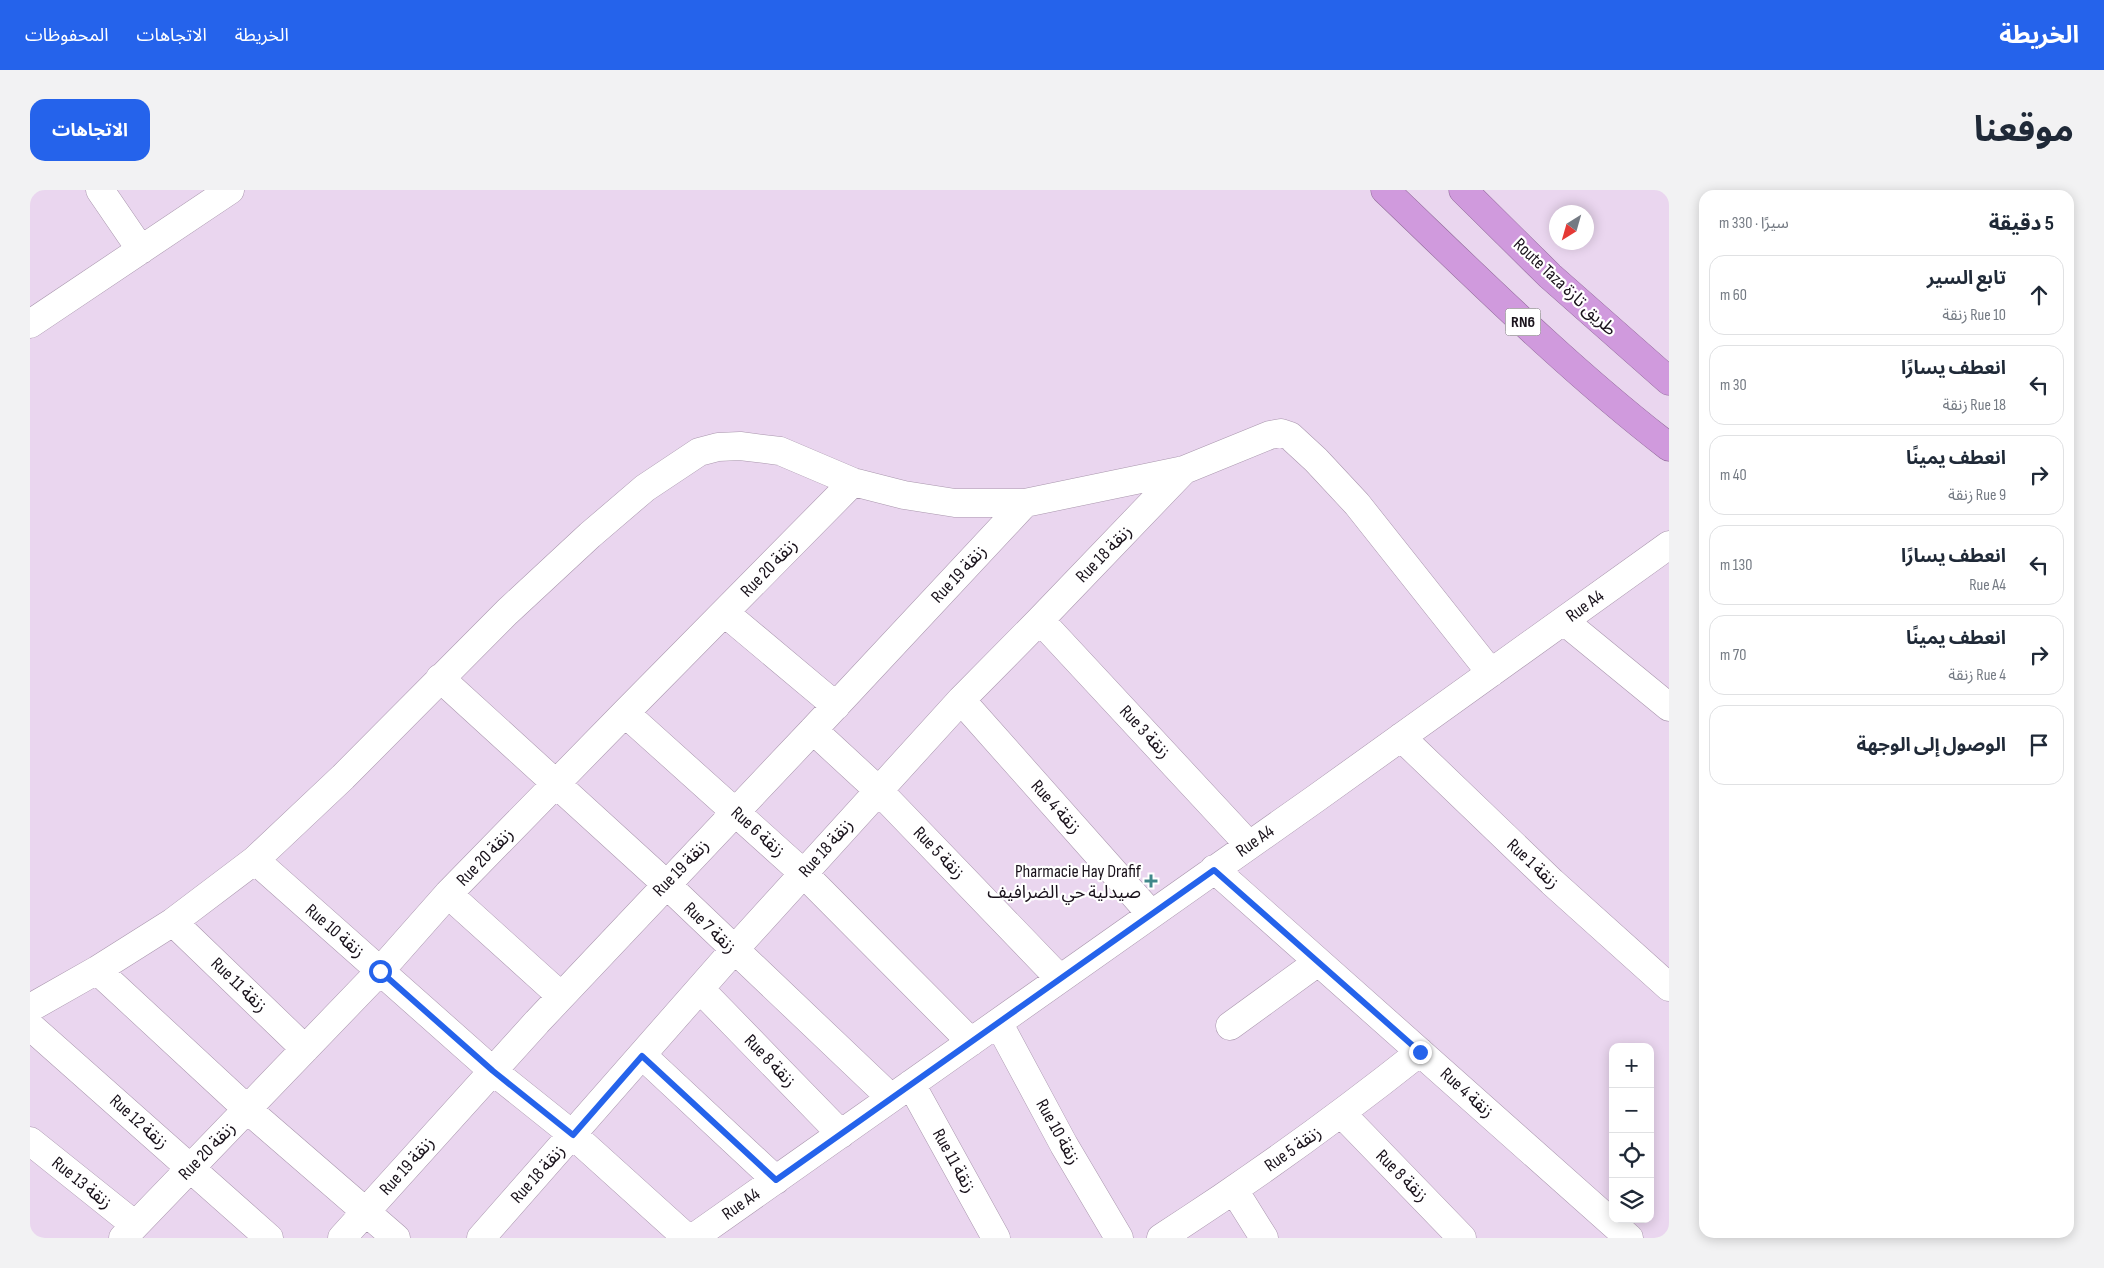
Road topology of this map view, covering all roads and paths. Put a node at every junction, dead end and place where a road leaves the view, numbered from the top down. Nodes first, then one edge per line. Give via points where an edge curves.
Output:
1 (100, 190) edge
2 (230, 190) edge
3 (1384, 190) edge
4 (1463, 190) edge
5 (141, 250) junction
6 (30, 324) edge
7 (1669, 381) edge
8 (1669, 447) edge
9 (1184, 470) junction
10 (853, 482) junction
11 (1025, 503) junction
12 (1669, 545) edge
13 (724, 613) junction
14 (1040, 620) junction
15 (1564, 622) junction
16 (1491, 673) junction
17 (440, 678) junction
18 (961, 700) junction
19 (836, 706) junction
20 (1669, 707) edge
21 (624, 713) junction
22 (813, 730) junction
23 (1401, 737) junction
24 (556, 785) junction
25 (878, 790) junction
26 (735, 812) junction
27 (1250, 845) junction
28 (255, 860) junction
29 (1214, 870) junction
30 (803, 873) junction
31 (666, 884) junction
32 (448, 894) junction
33 (1151, 914) junction
34 (173, 922) junction
35 (733, 951) junction
36 (1318, 962) junction
37 (97, 970) junction
38 (380, 971) junction
39 (1060, 979) junction
40 (1669, 987) edge
41 (700, 989) junction
42 (561, 996) junction
43 (30, 1008) edge
44 (998, 1024) junction
45 (30, 1026) edge
46 (1230, 1026) dead end
47 (971, 1042) junction
48 (305, 1049) junction
49 (1420, 1052) junction
50 (642, 1056) junction
51 (493, 1071) junction
52 (901, 1091) junction
53 (247, 1109) junction
54 (1342, 1114) junction
55 (841, 1134) junction
56 (573, 1135) junction
57 (30, 1141) edge
58 (191, 1168) junction
59 (776, 1180) junction
60 (1234, 1190) junction
61 (366, 1211) junction
62 (129, 1232) edge
63 (269, 1238) edge
64 (342, 1238) edge
65 (396, 1238) edge
66 (481, 1238) edge
67 (688, 1238) edge
68 (693, 1238) edge
69 (996, 1238) edge
70 (1119, 1238) edge
71 (1161, 1238) edge
72 (1264, 1238) edge
73 (1462, 1238) edge
74 (1629, 1238) edge

1 - 5 street
2 - 5 street
3 - 8 highway, RN6 via 1518,318
4 - 7 highway, Route Taza طريق تازة via 1550,276
5 - 6 street
9 - 11 street
9 - 14 street, Rue 18 زنقة
9 - 16 street via 1270,435 1281,433 1290,436 1357,504
10 - 11 street via 955,504
10 - 13 street, Rue 20 زنقة
10 - 17 street via 780,450 740,446 699,452 646,488 590,534
11 - 19 street, Rue 19 زنقة
12 - 15 street, Rue A4
13 - 19 street
13 - 21 street, Rue 20 زنقة
14 - 18 street, Rue 18 زنقة
14 - 27 street, Rue 3 زنقة
15 - 16 street, Rue A4
15 - 20 street
16 - 23 street, Rue A4
17 - 24 street, Rue 7 زنقة
17 - 28 street via 343,777
18 - 25 street, Rue 18 زنقة
18 - 33 street, Rue 4 زنقة
19 - 22 street, Rue 19 زنقة
21 - 24 street, Rue 20 زنقة
21 - 26 street, Rue 6 زنقة
22 - 25 street, Rue 5 زنقة
22 - 26 street, Rue 19 زنقة
23 - 27 street, Rue A4
23 - 40 street, Rue 1 زنقة via 1552,882
24 - 31 street, Rue 7 زنقة
24 - 32 street, Rue 20 زنقة
25 - 30 street, Rue 18 زنقة
25 - 39 street, Rue 5 زنقة
26 - 30 street, Rue 6 زنقة
26 - 31 street, Rue 19 زنقة
27 - 29 street, Rue A4
28 - 34 street
28 - 38 street, Rue 10 زنقة
29 - 33 street, Rue A4
29 - 36 street, Rue 4 زنقة
30 - 35 street, Rue 18 زنقة
30 - 47 street, Rue 6 زنقة
31 - 35 street, Rue 7 زنقة
31 - 42 street, Rue 19 زنقة
32 - 38 street, Rue 20 زنقة
32 - 42 street
33 - 39 street, Rue A4
34 - 37 street
34 - 48 street, Rue 11 زنقة
35 - 41 street, Rue 18 زنقة
35 - 52 street, Rue 7 زنقة
36 - 46 street
36 - 49 street, Rue 4 زنقة
37 - 43 street
37 - 53 street
38 - 48 street, Rue 20 زنقة
38 - 51 street, Rue 10 زنقة
39 - 44 street, Rue A4
41 - 50 street, Rue 18 زنقة
41 - 55 street, Rue 8 زنقة
42 - 51 street, Rue 19 زنقة
44 - 47 street, Rue A4
44 - 70 street, Rue 10 زنقة
45 - 58 street, Rue 12 زنقة
47 - 52 street, Rue A4
48 - 53 street, Rue 20 زنقة
49 - 54 street, Rue 5 زنقة
49 - 74 street, Rue 4 زنقة
50 - 56 street, Rue 18 زنقة
50 - 59 street
51 - 56 street, Rue 10 زنقة
51 - 61 street, Rue 19 زنقة
52 - 55 street, Rue A4
52 - 69 street, Rue 11 زنقة
53 - 58 street, Rue 20 زنقة
53 - 61 street
54 - 60 street, Rue 5 زنقة
54 - 73 street, Rue 8 زنقة
55 - 59 street, Rue A4
56 - 66 street, Rue 18 زنقة
56 - 67 street, Rue 10 زنقة
57 - 62 street, Rue 13 زنقة
58 - 62 street, Rue 20 زنقة
58 - 63 street, Rue 12 زنقة
59 - 68 street, Rue A4
60 - 71 street, Rue 5 زنقة
60 - 72 street
61 - 64 street, Rue 19 زنقة
61 - 65 street

